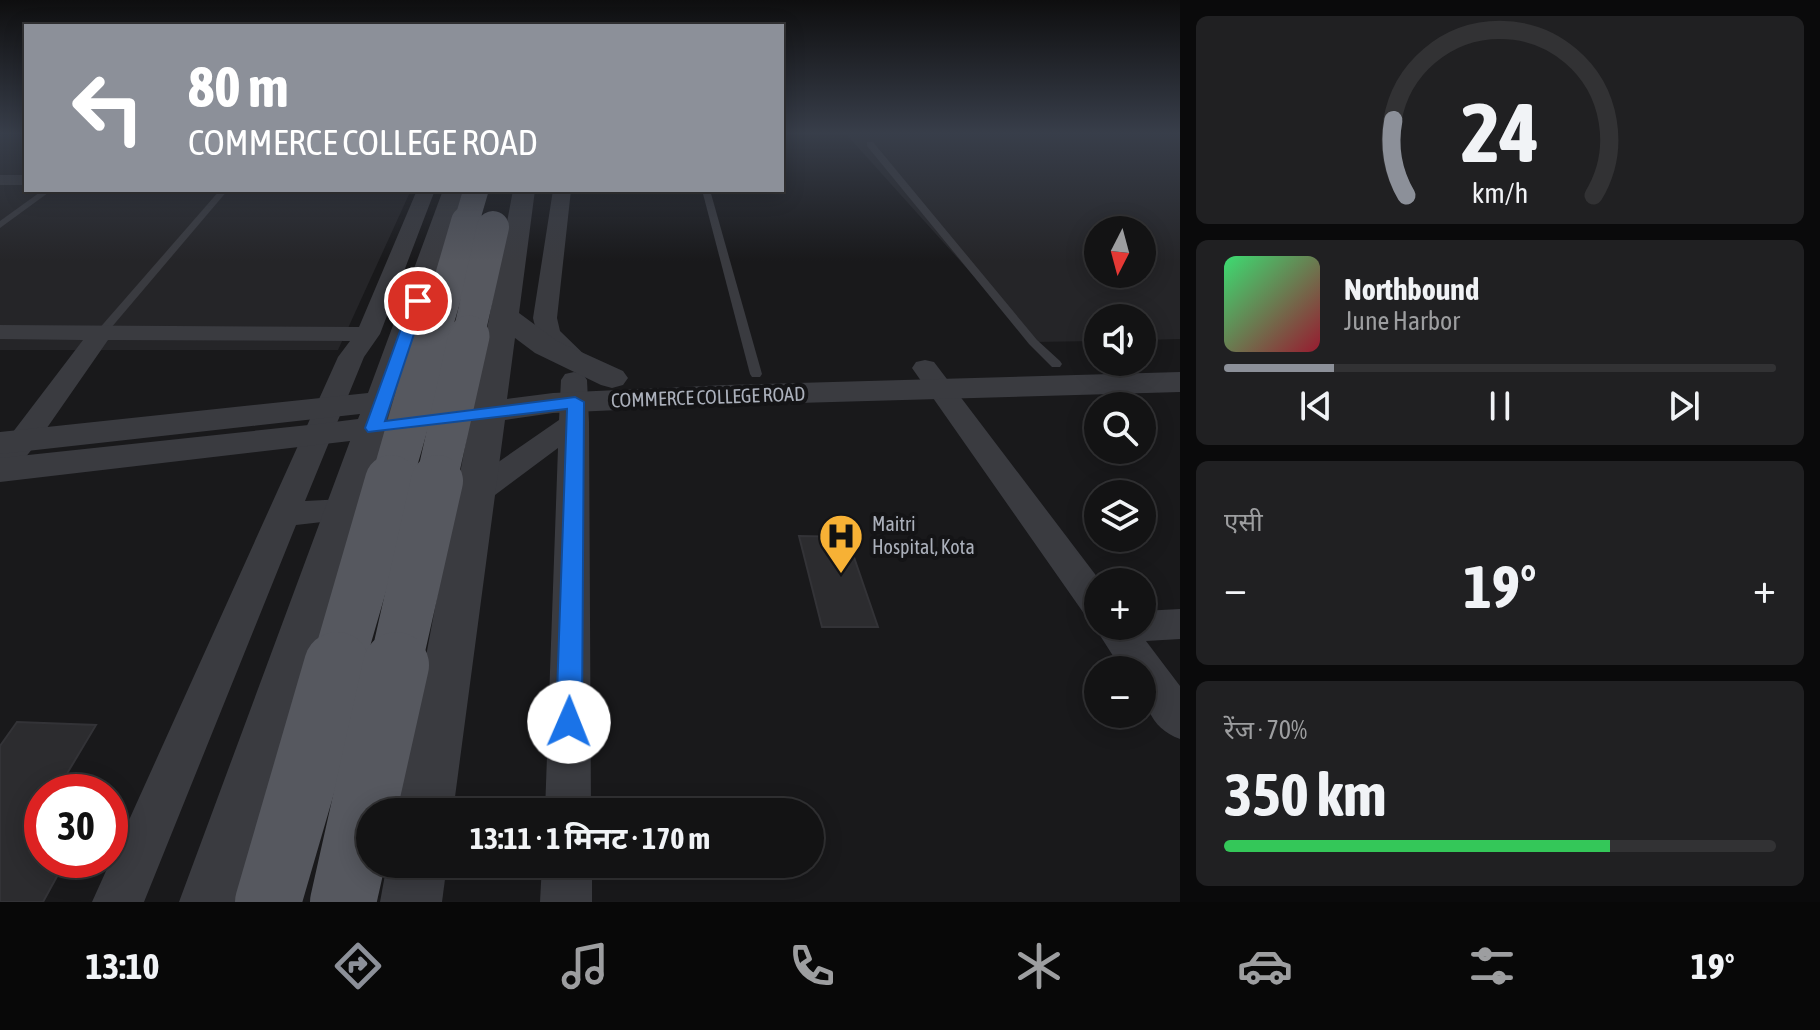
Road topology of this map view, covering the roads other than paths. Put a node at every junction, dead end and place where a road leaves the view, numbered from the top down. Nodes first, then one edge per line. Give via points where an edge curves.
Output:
1 (896, 176) edge
2 (0, 180) edge
3 (24, 180) edge
4 (45, 192) edge
5 (222, 192) edge
6 (425, 192) edge
7 (453, 192) edge
8 (475, 192) edge
9 (502, 192) edge
10 (524, 192) edge
11 (562, 192) edge
12 (707, 192) edge
13 (0, 225) edge
14 (513, 325) junction
15 (0, 332) edge
16 (101, 333) junction
17 (368, 334) junction
18 (1180, 360) edge
19 (1156, 361) edge
20 (1084, 363) edge
21 (1056, 364) junction
22 (756, 374) junction
23 (933, 378) junction
24 (1180, 382) edge
25 (572, 384) junction
26 (490, 402) junction
27 (378, 415) junction
28 (324, 421) junction
29 (11, 442) edge
30 (0, 469) edge
31 (476, 493) junction
32 (345, 510) junction
33 (285, 514) junction
34 (1084, 586) edge
35 (1180, 624) edge
36 (1156, 625) edge
37 (1123, 640) edge
38 (1180, 720) edge
39 (427, 798) edge
40 (568, 798) edge
41 (415, 878) edge
42 (567, 878) edge
43 (118, 902) edge
44 (210, 902) edge
45 (268, 902) edge
46 (343, 902) edge
47 (411, 902) edge
48 (566, 902) edge

1 - 21 lane
2 - 3 street
4 - 13 lane
5 - 16 lane
6 - 17 street
7 - 27 street
8 - 45 main road, bridge
9 - 46 main road, bridge
10 - 14 street
11 - 25 street via 545,318
12 - 22 lane
14 - 25 street
14 - 26 street
15 - 16 street
16 - 17 street
16 - 29 street
17 - 28 street via 351,357
18 - 19 street
20 - 21 street
21 - 23 street
22 - 23 street
22 - 25 street
23 - 24 street, COMMERCE COLLEGE ROAD
23 - 25 street, COMMERCE COLLEGE ROAD
23 - 34 street
25 - 26 street, COMMERCE COLLEGE ROAD
25 - 31 street
25 - 40 street
26 - 27 street, COMMERCE COLLEGE ROAD
26 - 31 street
27 - 28 street, COMMERCE COLLEGE ROAD
27 - 32 street
28 - 29 street
28 - 30 street, COMMERCE COLLEGE ROAD
28 - 33 street
29 - 30 street
31 - 39 street
32 - 33 street
32 - 44 street
33 - 43 street
35 - 36 street
37 - 38 street
41 - 47 street
42 - 48 street

